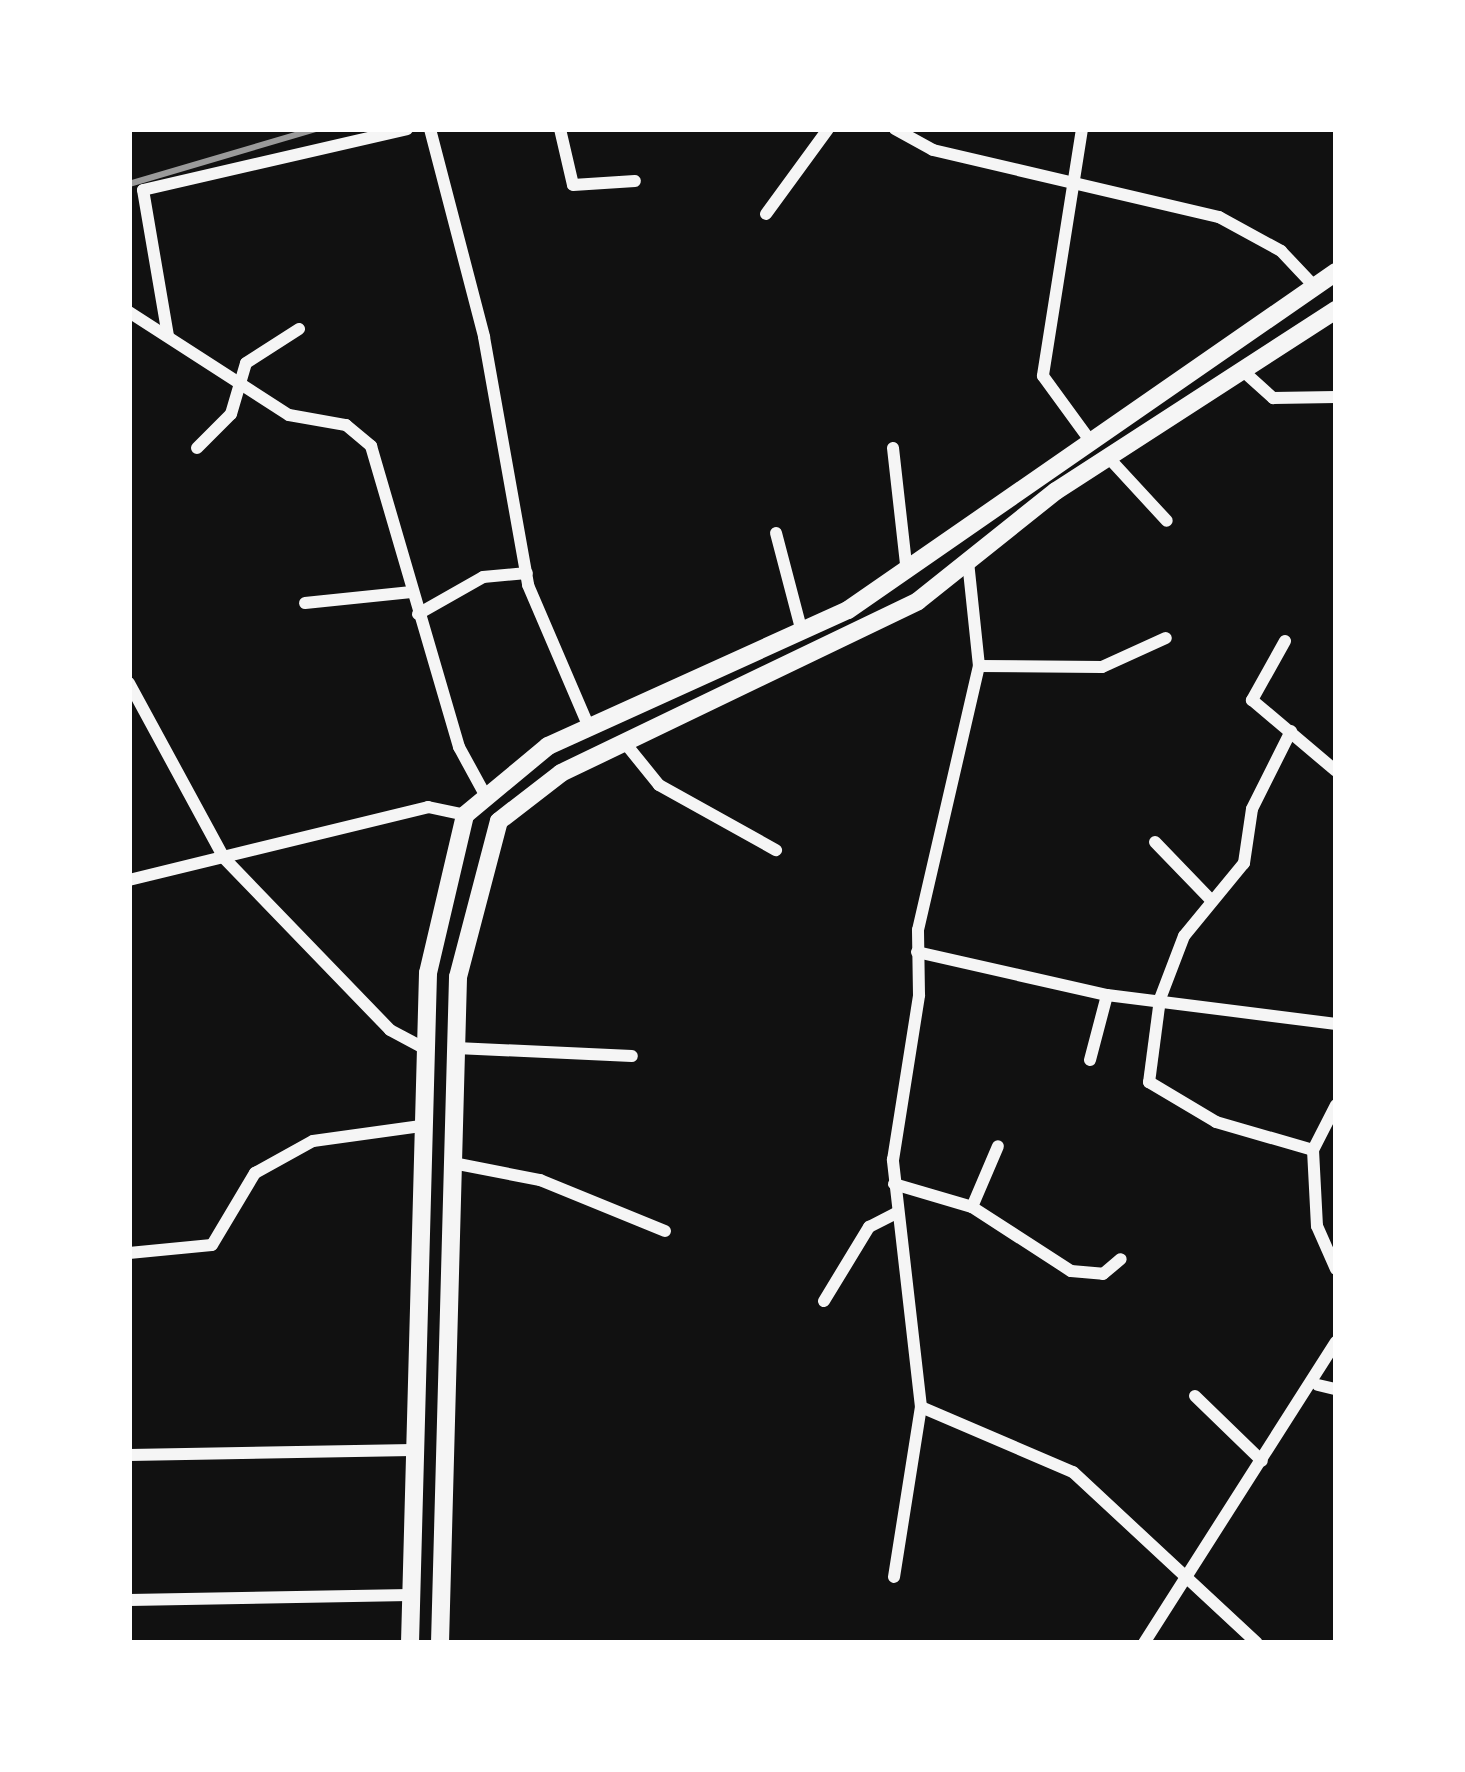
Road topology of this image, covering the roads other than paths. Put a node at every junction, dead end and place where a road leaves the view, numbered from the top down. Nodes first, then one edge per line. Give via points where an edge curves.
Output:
1 (407, 129) edge
2 (430, 129) edge
3 (560, 129) edge
4 (828, 129) edge
5 (896, 129) edge
6 (1082, 129) edge
7 (1075, 179) junction
8 (635, 181) dead end
9 (766, 214) dead end
10 (1336, 272) edge
11 (1314, 286) junction
12 (1336, 310) edge
13 (129, 312) edge
14 (299, 329) dead end
15 (168, 336) junction
16 (1226, 344) junction
17 (1242, 370) junction
18 (238, 382) junction
19 (1336, 397) edge
20 (1086, 434) junction
21 (196, 448) dead end
22 (893, 448) dead end
23 (1106, 456) junction
24 (1166, 521) dead end
25 (776, 533) dead end
26 (968, 562) junction
27 (908, 572) junction
28 (526, 573) junction
29 (411, 592) junction
30 (305, 603) dead end
31 (418, 614) junction
32 (802, 632) junction
33 (1166, 638) dead end
34 (1285, 641) dead end
35 (979, 666) junction
36 (129, 683) edge
37 (589, 727) junction
38 (1292, 730) junction
39 (625, 743) junction
40 (1336, 771) edge
41 (483, 791) junction
42 (465, 815) junction
43 (1155, 842) dead end
44 (776, 850) dead end
45 (224, 858) junction
46 (129, 880) edge
47 (1209, 898) junction
48 (917, 952) junction
49 (1107, 995) junction
50 (1160, 999) junction
51 (1336, 1024) edge
52 (424, 1048) junction
53 (456, 1048) junction
54 (632, 1056) dead end
55 (1090, 1060) dead end
56 (1336, 1105) edge
57 (421, 1126) junction
58 (998, 1146) dead end
59 (1312, 1150) junction
60 (453, 1163) junction
61 (894, 1184) junction
62 (972, 1207) junction
63 (897, 1213) junction
64 (665, 1231) dead end
65 (129, 1253) edge
66 (1121, 1259) dead end
67 (1336, 1269) edge
68 (824, 1301) dead end
69 (1336, 1342) edge
70 (1318, 1384) junction
71 (1336, 1389) edge
72 (1195, 1396) dead end
73 (921, 1407) junction
74 (413, 1450) junction
75 (129, 1455) edge
76 (1262, 1461) junction
77 (893, 1577) dead end
78 (1193, 1580) junction
79 (410, 1595) junction
80 (129, 1600) edge
81 (410, 1643) edge
82 (440, 1643) edge
83 (1144, 1643) edge
84 (1257, 1643) edge

1 - 15 street via 143,190 168,288
2 - 28 street via 484,338
3 - 8 street via 573,185
4 - 9 street
5 - 7 street via 933,150
6 - 7 street
7 - 11 street via 1219,217 1281,251
7 - 20 street via 1043,376
10 - 11 main road
11 - 16 main road
12 - 17 main road
13 - 15 street
14 - 18 street via 264,346
15 - 18 street
16 - 17 main road
16 - 20 main road
17 - 19 street via 1273,398
17 - 23 main road
18 - 21 street via 231,414
18 - 29 street via 371,446
20 - 27 main road
22 - 27 street
23 - 24 street
23 - 26 main road
25 - 32 street
26 - 35 street
26 - 39 main road via 862,636
27 - 32 main road
28 - 31 street via 483,578
28 - 37 street
29 - 30 street
29 - 31 street
31 - 41 street
32 - 37 main road
33 - 35 street via 1102,667
34 - 38 street via 1252,700
35 - 48 street
36 - 45 street
37 - 41 main road
38 - 40 street
38 - 47 street via 1252,808 1244,863
39 - 44 street via 659,784
39 - 53 main road via 537,786 490,836 461,945
41 - 42 main road
42 - 45 street via 428,807
42 - 52 main road via 431,938
43 - 47 street
45 - 46 street
45 - 52 street via 389,1030
47 - 50 street
48 - 49 street
48 - 61 street
49 - 50 street
49 - 55 street
50 - 51 street
50 - 59 street via 1149,1082 1163,1096
52 - 57 main road
53 - 54 street
53 - 60 main road
56 - 59 street
57 - 65 street via 314,1141 254,1173 212,1245
57 - 74 main road
58 - 62 street
59 - 67 street via 1317,1226
60 - 64 street via 540,1180
60 - 82 main road
61 - 62 street
61 - 63 street
62 - 66 street via 1071,1271 1102,1274
63 - 68 street via 869,1227
63 - 73 street
69 - 70 street
70 - 71 street
70 - 76 street
72 - 76 street
73 - 77 street
73 - 78 street via 1043,1453
74 - 75 street
74 - 79 main road
76 - 78 street
78 - 83 street
78 - 84 street
79 - 80 street
79 - 81 main road

